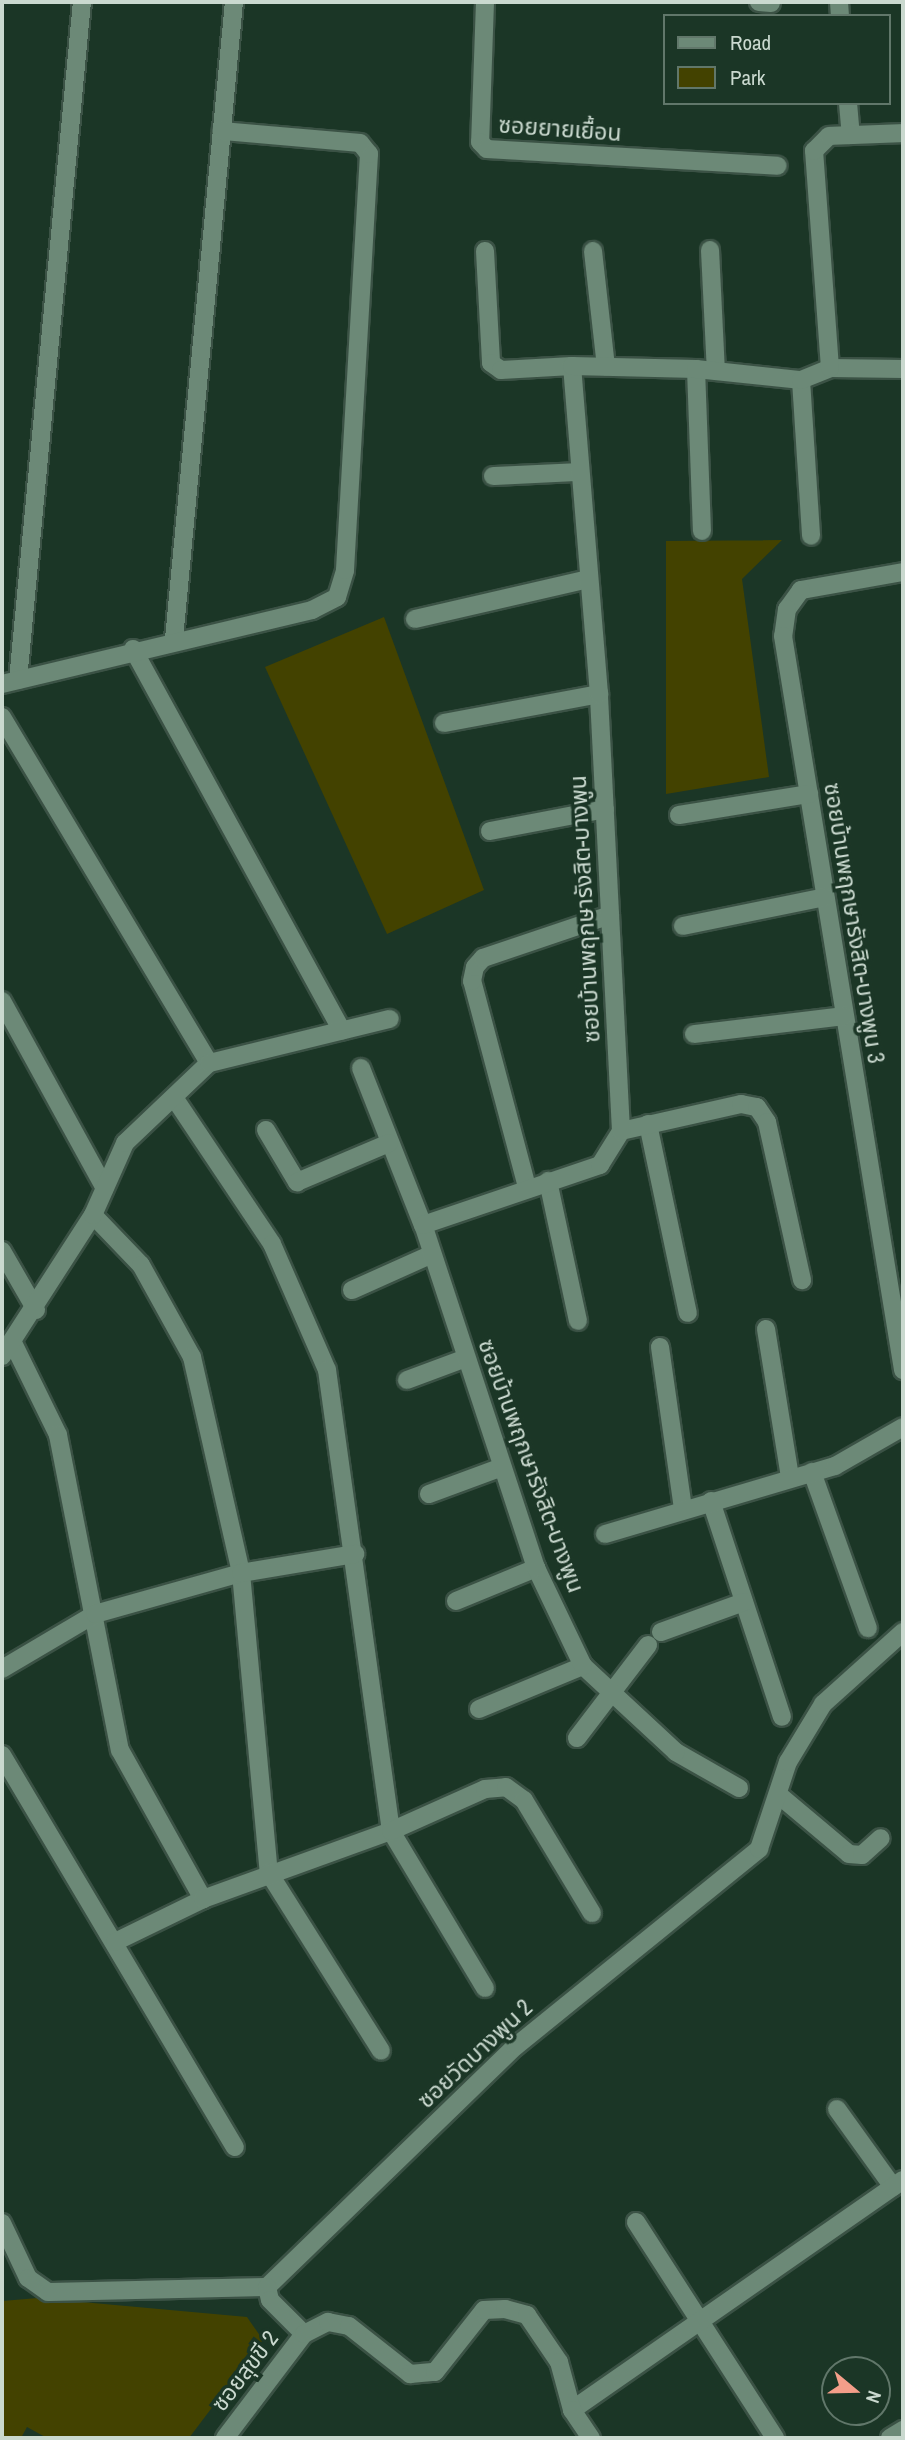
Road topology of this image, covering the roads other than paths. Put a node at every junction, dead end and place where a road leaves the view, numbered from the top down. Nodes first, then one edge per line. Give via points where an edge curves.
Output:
1 (82, 2) edge
2 (234, 2) edge
3 (485, 2) edge
4 (759, 2) edge
5 (771, 3) edge
6 (848, 105) edge
7 (222, 131) junction
8 (903, 133) edge
9 (851, 135) junction
10 (778, 166) dead end
11 (710, 250) dead end
12 (485, 251) dead end
13 (593, 251) dead end
14 (572, 366) junction
15 (606, 366) junction
16 (830, 368) junction
17 (695, 369) junction
18 (903, 369) edge
19 (716, 371) junction
20 (801, 380) junction
21 (577, 472) junction
22 (493, 476) dead end
23 (702, 531) dead end
24 (811, 536) dead end
25 (903, 572) edge
26 (587, 579) junction
27 (415, 620) dead end
28 (174, 639) junction
29 (133, 649) junction
30 (10, 682) edge
31 (599, 694) junction
32 (2, 717) edge
33 (444, 723) dead end
34 (808, 793) junction
35 (604, 808) junction
36 (679, 815) dead end
37 (490, 831) dead end
38 (825, 897) junction
39 (610, 915) junction
40 (683, 926) dead end
41 (2, 1000) edge
42 (844, 1016) junction
43 (390, 1019) dead end
44 (342, 1031) junction
45 (694, 1034) dead end
46 (209, 1063) junction
47 (360, 1068) dead end
48 (176, 1099) junction
49 (648, 1124) junction
50 (266, 1130) dead end
51 (621, 1130) junction
52 (389, 1143) junction
53 (548, 1181) junction
54 (527, 1187) junction
55 (105, 1188) junction
56 (93, 1215) junction
57 (423, 1225) junction
58 (2, 1251) edge
59 (432, 1254) junction
60 (802, 1280) dead end
61 (352, 1290) dead end
62 (36, 1310) junction
63 (688, 1313) dead end
64 (578, 1321) dead end
65 (766, 1329) dead end
66 (660, 1347) dead end
67 (8, 1351) edge
68 (466, 1358) junction
69 (903, 1370) edge
70 (407, 1380) dead end
71 (903, 1427) edge
72 (502, 1467) junction
73 (812, 1472) junction
74 (790, 1478) junction
75 (429, 1494) dead end
76 (710, 1501) junction
77 (683, 1509) junction
78 (605, 1534) dead end
79 (355, 1554) junction
80 (536, 1568) junction
81 (241, 1573) junction
82 (456, 1601) dead end
83 (744, 1602) junction
84 (95, 1614) junction
85 (868, 1628) dead end
86 (903, 1632) edge
87 (583, 1666) junction
88 (2, 1669) edge
89 (612, 1694) junction
90 (479, 1709) dead end
91 (782, 1717) dead end
92 (577, 1738) dead end
93 (2, 1755) edge
94 (739, 1788) dead end
95 (780, 1796) junction
96 (391, 1831) junction
97 (881, 1838) dead end
98 (269, 1872) junction
99 (203, 1899) junction
100 (592, 1913) dead end
101 (116, 1942) junction
102 (485, 1988) dead end
103 (381, 2051) dead end
104 (837, 2109) dead end
105 (235, 2147) dead end
106 (898, 2183) edge
107 (2, 2222) edge
108 (636, 2222) dead end
109 (268, 2293) junction
110 (699, 2321) junction
111 (298, 2328) junction
112 (572, 2410) junction
113 (903, 2430) edge
114 (225, 2438) edge
115 (591, 2438) edge
116 (775, 2438) edge
117 (891, 2438) edge

1 - 30 street
2 - 7 street
3 - 10 street, ซอยยายเยื้อน via 480,142 487,149
4 - 5 street
6 - 9 street
7 - 28 street
7 - 28 street via 360,143 369,154 345,570 337,597 312,610
8 - 9 street
9 - 16 street via 829,136 814,151
11 - 19 street
12 - 14 street via 491,363 501,370
13 - 15 street
14 - 15 street
14 - 21 street, ซอยบ้านพฤกษารังสิต-บางพูน
15 - 17 street
16 - 18 street
16 - 20 street
17 - 19 street
17 - 23 street
19 - 20 street
20 - 24 street
21 - 22 street
21 - 26 street, ซอยบ้านพฤกษารังสิต-บางพูน
25 - 34 street, ซอยบ้านพฤกษารังสิต-บางพูน 3 via 801,590 787,609 783,636
26 - 27 street
26 - 31 street, ซอยบ้านพฤกษารังสิต-บางพูน
28 - 29 street
29 - 30 street
29 - 44 street
31 - 33 street
31 - 35 street, ซอยบ้านพฤกษารังสิต-บางพูน
32 - 46 street
34 - 36 street
34 - 38 street, ซอยบ้านพฤกษารังสิต-บางพูน 3
35 - 37 street
35 - 39 street, ซอยบ้านพฤกษารังสิต-บางพูน
38 - 40 street
38 - 42 street, ซอยบ้านพฤกษารังสิต-บางพูน 3
39 - 51 street, ซอยบ้านพฤกษารังสิต-บางพูน
39 - 54 street via 483,958 475,967 472,981
41 - 55 street
42 - 45 street
42 - 69 street, ซอยบ้านพฤกษารังสิต-บางพูน 3
43 - 44 street
44 - 46 street
46 - 48 street
47 - 52 street, ซอยบ้านพฤกษารังสิต-บางพูน
48 - 55 street via 125,1143
48 - 79 street via 272,1244 327,1370
49 - 51 street
49 - 60 street via 741,1104 757,1107 767,1122
49 - 63 street
50 - 52 street via 297,1182
51 - 53 street via 600,1165
52 - 57 street, ซอยบ้านพฤกษารังสิต-บางพูน
53 - 54 street
53 - 64 street
54 - 57 street
55 - 56 street
56 - 62 street
56 - 81 street via 141,1265 191,1357
57 - 59 street, ซอยบ้านพฤกษารังสิต-บางพูน
58 - 62 street
59 - 61 street
59 - 68 street, ซอยบ้านพฤกษารังสิต-บางพูน
62 - 67 street
65 - 74 street
66 - 77 street
67 - 84 street via 58,1435
68 - 70 street
68 - 72 street, ซอยบ้านพฤกษารังสิต-บางพูน
71 - 73 street via 835,1466
72 - 75 street
72 - 80 street, ซอยบ้านพฤกษารังสิต-บางพูน
73 - 74 street
73 - 85 street
74 - 76 street
76 - 77 street
76 - 83 street
77 - 78 street
79 - 81 street
79 - 96 street
80 - 82 street
80 - 87 street, ซอยบ้านพฤกษารังสิต-บางพูน
81 - 84 street
81 - 98 street
83 - 89 street via 654,1638
83 - 91 street
84 - 88 street
84 - 99 street via 120,1750
86 - 95 street, ซอยวัดบางพูน 2 via 823,1704 788,1762
87 - 89 street, ซอยบ้านพฤกษารังสิต-บางพูน
87 - 90 street
89 - 92 street
89 - 94 street, ซอยบ้านพฤกษารังสิต-บางพูน via 676,1752
93 - 101 street
95 - 97 street via 849,1854 862,1855
95 - 109 street, ซอยวัดบางพูน 2 via 759,1849 516,2046
96 - 98 street
96 - 100 street via 485,1789 506,1787 524,1800
96 - 102 street
98 - 99 street
98 - 103 street
99 - 101 street
101 - 105 street
104 - 106 street
106 - 110 street
107 - 109 street via 28,2278 48,2292
108 - 110 street
109 - 111 street
110 - 112 street
110 - 116 street
111 - 112 street, ซอยสุขขี 2 via 328,2322 349,2326 410,2374 435,2372 484,2310 527,2315 558,2362
111 - 114 street, ซอยสุขขี 2
112 - 115 street
113 - 117 street

